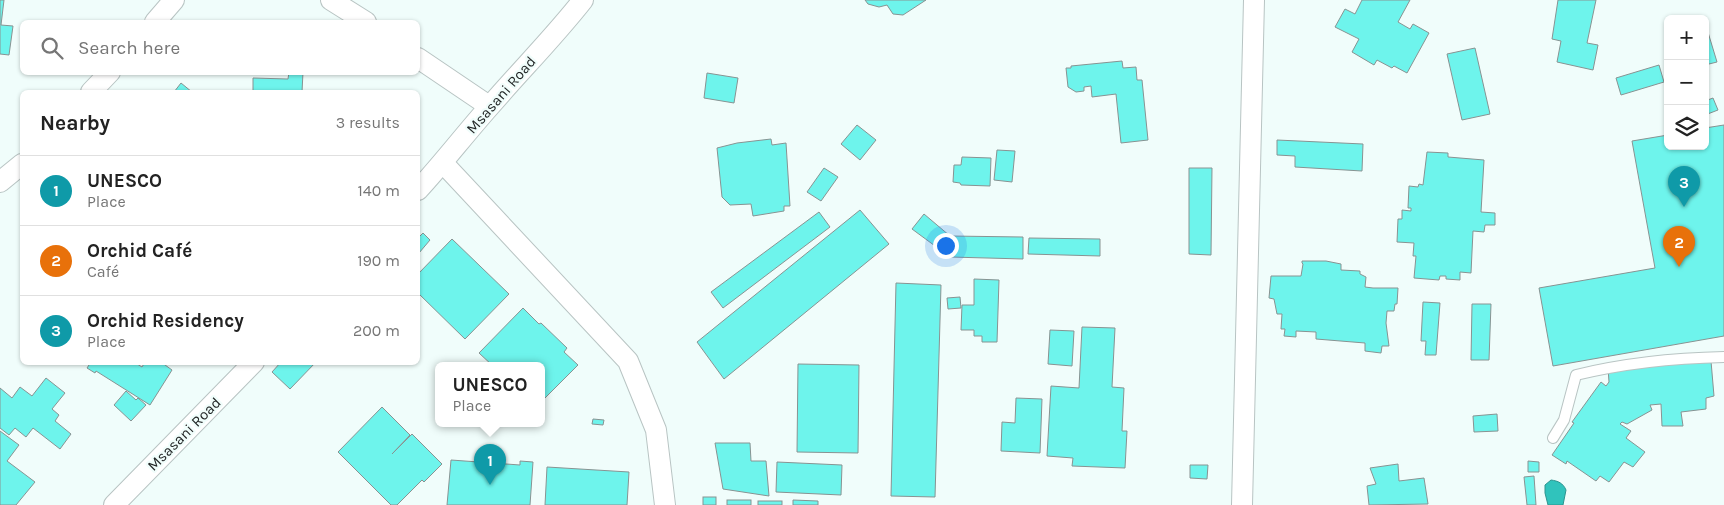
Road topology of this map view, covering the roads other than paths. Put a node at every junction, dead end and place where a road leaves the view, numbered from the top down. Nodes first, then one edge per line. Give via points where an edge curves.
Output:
1 (174, 0) edge
2 (331, 0) edge
3 (584, 0) edge
4 (1248, 1) edge
5 (157, 20) edge
6 (363, 20) edge
7 (420, 59) edge
8 (107, 75) edge
9 (93, 90) edge
10 (489, 106) junction
11 (443, 163) junction
12 (20, 166) edge
13 (0, 182) edge
14 (420, 188) edge
15 (1724, 357) edge
16 (251, 365) edge
17 (1553, 438) dead end
18 (114, 505) edge
19 (665, 505) edge
20 (1242, 505) edge

1 - 5 street
2 - 6 street
3 - 10 street, Msasani Road
4 - 20 street
7 - 10 street
8 - 9 street
10 - 11 street, Msasani Road
11 - 14 street, Msasani Road
11 - 19 street via 628,361 656,430
12 - 13 street
15 - 17 lane via 1650,361 1576,375 1564,420
16 - 18 street, Msasani Road

